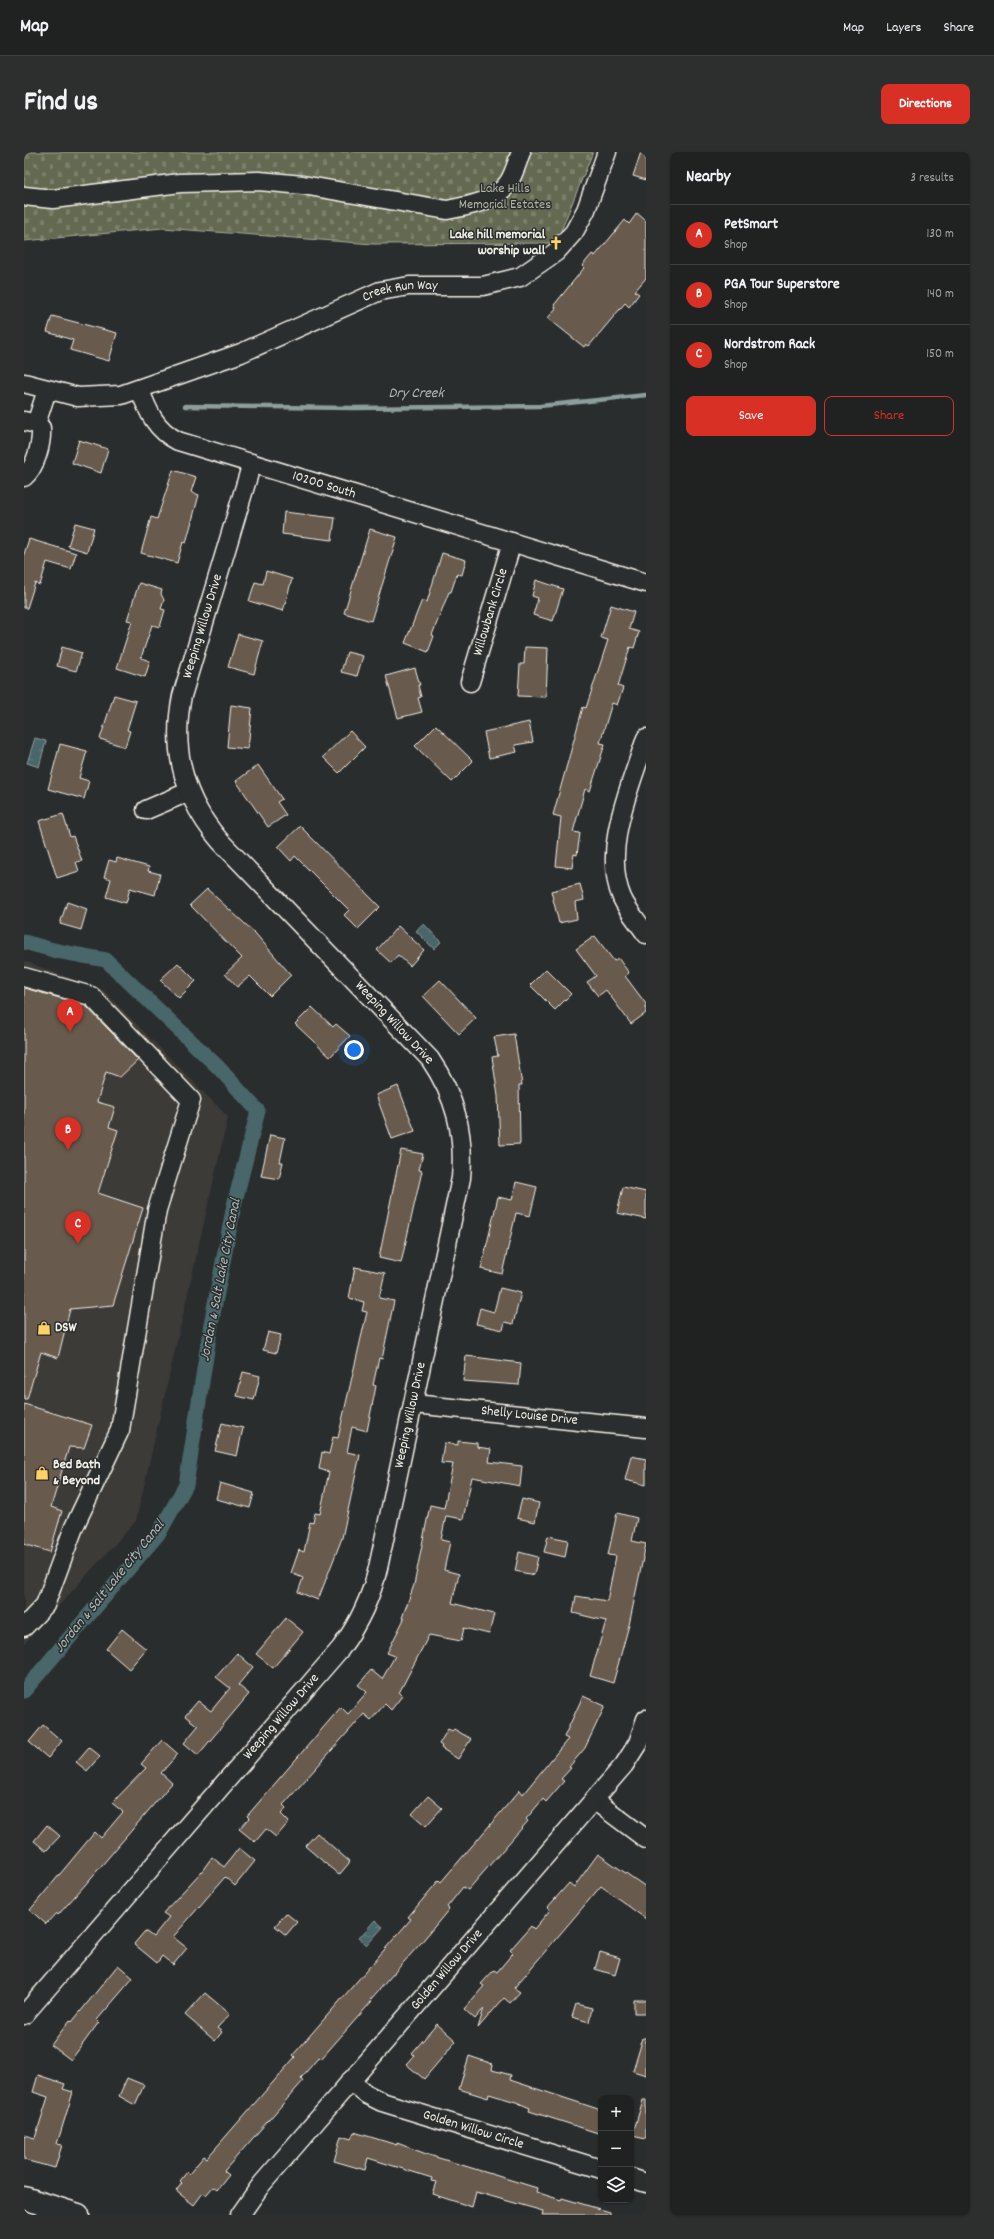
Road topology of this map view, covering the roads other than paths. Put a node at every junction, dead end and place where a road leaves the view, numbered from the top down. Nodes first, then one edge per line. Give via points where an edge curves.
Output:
1 (521, 152) edge
2 (607, 152) edge
3 (24, 196) edge
4 (24, 383) edge
5 (46, 390) junction
6 (140, 390) junction
7 (30, 423) edge
8 (252, 463) junction
9 (24, 477) edge
10 (512, 542) junction
11 (646, 583) edge
12 (470, 682) dead end
13 (646, 738) edge
14 (640, 776) edge
15 (188, 792) junction
16 (146, 810) dead end
17 (646, 934) edge
18 (24, 977) edge
19 (414, 1404) junction
20 (646, 1428) edge
21 (24, 1627) edge
22 (646, 1719) edge
23 (594, 1800) junction
24 (646, 1839) edge
25 (24, 2015) edge
26 (350, 2081) junction
27 (598, 2168) edge
28 (634, 2179) edge
29 (646, 2183) edge
30 (24, 2198) edge
31 (78, 2215) edge
32 (240, 2215) edge

1 - 3 street via 508,184 490,198 470,206 447,210 303,185 259,181 180,183 53,199
2 - 6 street, Creek Run Way via 586,210 574,232 556,252 520,276 483,286 409,286 380,291 241,353
4 - 5 street
5 - 6 street via 94,398
5 - 7 street
6 - 8 street, 10200 South via 153,420 171,437
7 - 9 street via 41,428 38,450 30,472
8 - 10 street, 10200 South
8 - 15 street, Weeping Willow Drive via 179,712 178,745
10 - 11 street, 10200 South
10 - 12 street, Willowbank Circle
13 - 14 street
14 - 17 street via 615,842 615,871 623,898
15 - 16 street
15 - 19 street, Weeping Willow Drive via 202,818 220,841 422,1050 440,1074 455,1106 462,1142 462,1178
18 - 21 street via 91,996 191,1100 157,1210 120,1430 74,1527 45,1605
19 - 20 street, Shelly Louise Drive
19 - 25 street, Weeping Willow Drive via 375,1583 350,1636
22 - 23 street, Golden Willow Drive via 631,1754
23 - 24 street
23 - 26 street, Golden Willow Drive
26 - 27 street, Golden Willow Circle via 366,2094 382,2102
26 - 32 street, Golden Willow Drive via 261,2185
28 - 29 street
30 - 31 main road

